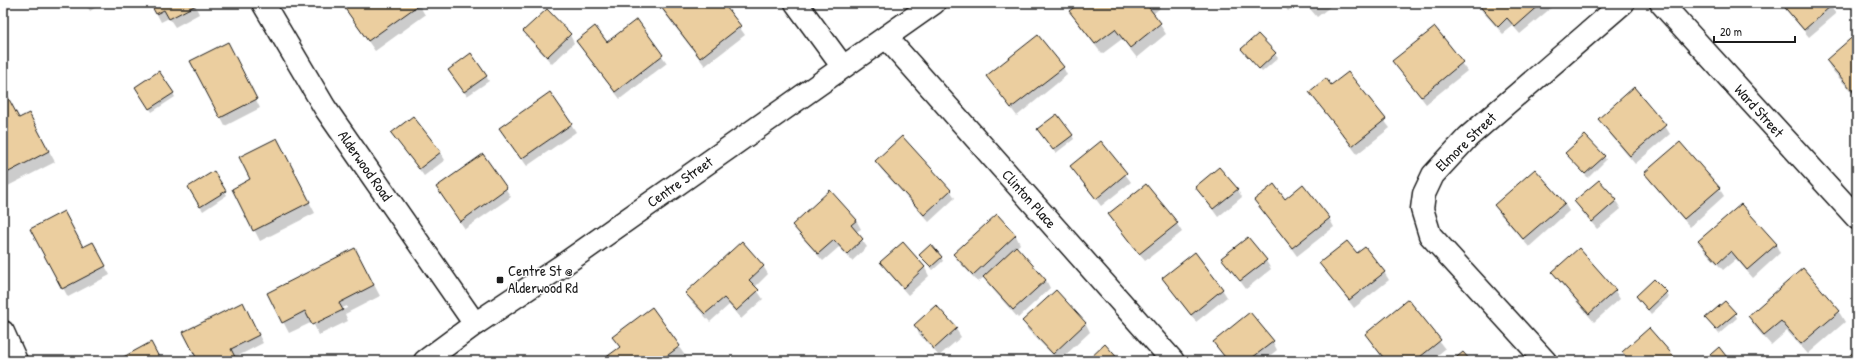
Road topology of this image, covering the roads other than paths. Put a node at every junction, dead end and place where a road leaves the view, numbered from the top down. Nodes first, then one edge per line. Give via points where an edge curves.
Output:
1 (263, 3) edge
2 (796, 3) edge
3 (934, 3) edge
4 (1623, 3) edge
5 (1660, 3) edge
6 (886, 37) junction
7 (843, 67) junction
8 (1857, 218) edge
9 (475, 324) junction
10 (3, 332) edge
11 (16, 361) edge
12 (425, 361) edge
13 (1173, 361) edge
14 (1545, 361) edge

1 - 9 street, Alderwood Road via 325,108
2 - 7 street
3 - 6 street, Centre Street
4 - 14 street, Elmore Street via 1468,136 1432,175 1424,194 1422,209 1430,235
5 - 8 street, Ward Street
6 - 7 street, Centre Street
6 - 13 street, Clinton Place
7 - 9 street, Centre Street
9 - 12 street, Centre Street
10 - 11 street

